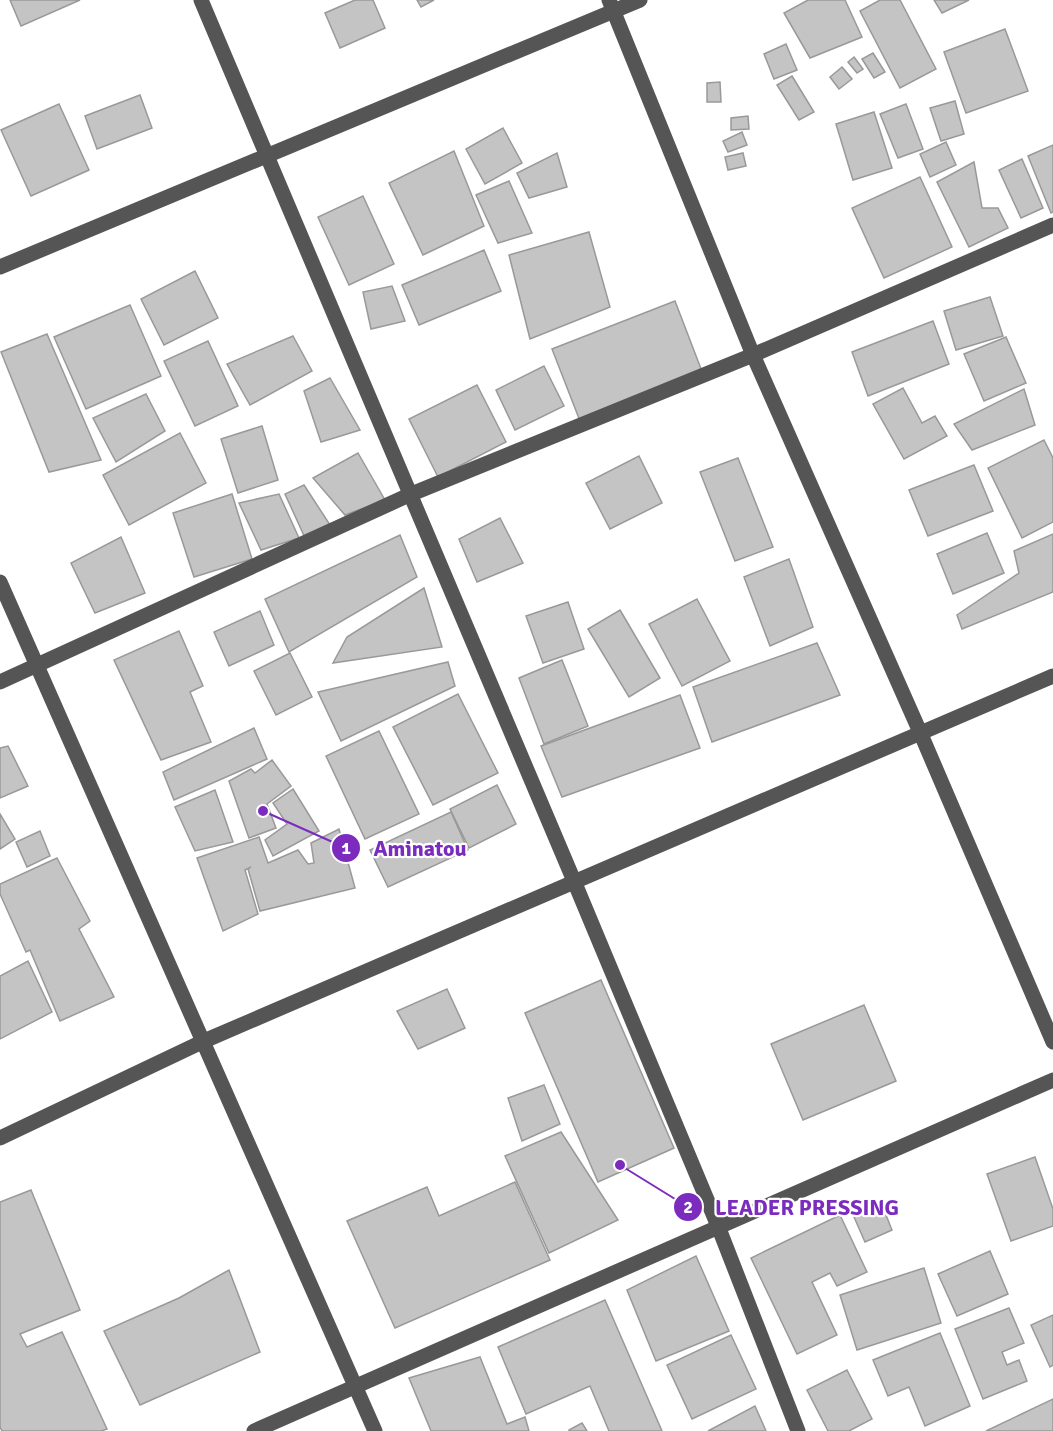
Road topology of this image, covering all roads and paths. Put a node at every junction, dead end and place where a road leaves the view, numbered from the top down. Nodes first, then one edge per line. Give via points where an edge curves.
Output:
1 (201, 0) edge
2 (640, 0) edge
3 (611, 6) edge
4 (269, 155) junction
5 (1053, 225) edge
6 (0, 267) edge
7 (753, 355) junction
8 (409, 495) junction
9 (0, 582) edge
10 (36, 667) junction
11 (1053, 676) edge
12 (0, 682) edge
13 (920, 732) junction
14 (574, 881) junction
15 (204, 1041) junction
16 (1053, 1042) edge
17 (1053, 1080) edge
18 (0, 1137) edge
19 (718, 1226) junction
20 (355, 1386) junction
21 (254, 1431) edge
22 (375, 1431) edge
23 (798, 1431) edge

1 - 4 street
2 - 3 street
3 - 4 street
3 - 7 street
4 - 6 street
4 - 8 street
5 - 7 street
7 - 8 street
7 - 13 street
8 - 10 street
8 - 14 street
9 - 10 street
10 - 12 street
10 - 15 street
11 - 13 street
13 - 14 street
13 - 16 street
14 - 15 street
14 - 19 street
15 - 18 street
15 - 20 street
17 - 19 street
19 - 20 street
19 - 23 street
20 - 21 street
20 - 22 street

